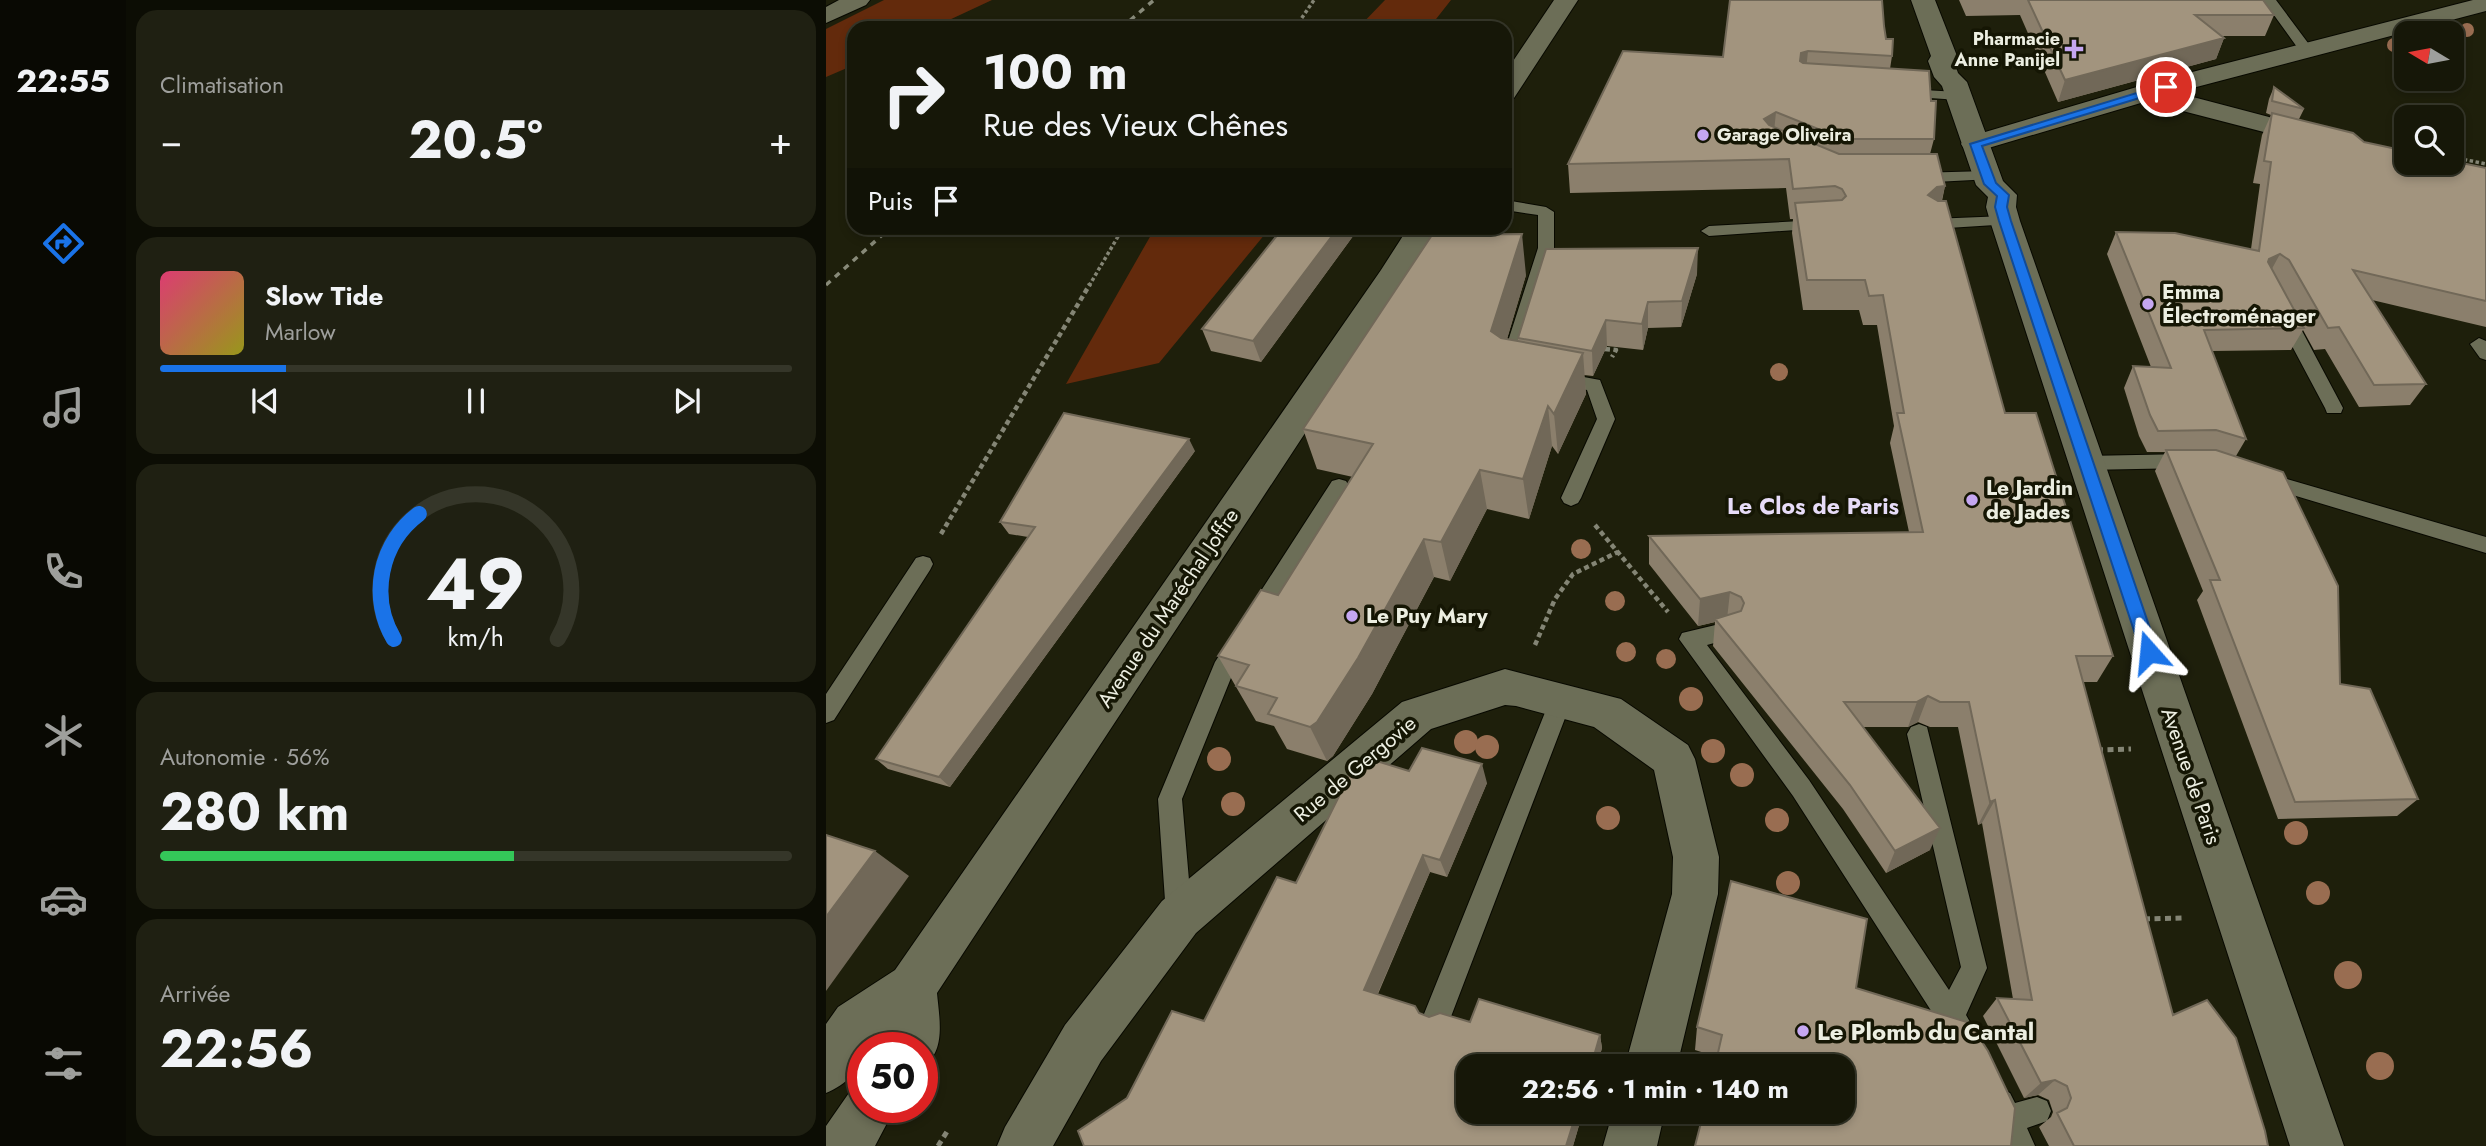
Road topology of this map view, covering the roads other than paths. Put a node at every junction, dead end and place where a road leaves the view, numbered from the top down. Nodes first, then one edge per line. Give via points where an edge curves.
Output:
1 (858, 0) edge
2 (1566, 0) edge
3 (1923, 0) edge
4 (2269, 0) edge
5 (2486, 4) edge
6 (826, 16) edge
7 (2307, 51) junction
8 (1512, 81) edge
9 (2166, 87) junction
10 (1957, 89) junction
11 (1885, 92) edge
12 (1975, 144) junction
13 (2394, 154) edge
14 (1901, 177) edge
15 (1996, 197) junction
16 (1512, 206) edge
17 (1831, 224) edge
18 (1932, 224) edge
19 (1709, 231) dead end
20 (1418, 235) edge
21 (2276, 298) edge
22 (1520, 372) edge
23 (1545, 376) edge
24 (2334, 408) dead end
25 (2204, 461) edge
26 (2085, 463) junction
27 (2242, 472) edge
28 (1339, 486) dead end
29 (1571, 498) dead end
30 (2486, 545) edge
31 (923, 564) road end
32 (1728, 631) edge
33 (1561, 700) junction
34 (826, 713) edge
35 (1919, 734) edge
36 (1179, 917) junction
37 (912, 987) junction
38 (1438, 1014) edge
39 (1951, 1017) junction
40 (915, 1032) edge
41 (1654, 1054) edge
42 (1981, 1062) edge
43 (826, 1067) edge
44 (1991, 1085) edge
45 (2037, 1111) edge
46 (2008, 1120) junction
47 (859, 1123) edge
48 (1636, 1124) edge
49 (844, 1146) edge
50 (1024, 1146) edge
51 (1630, 1146) edge
52 (2020, 1146) edge
53 (2317, 1146) edge

1 - 6 main road
2 - 8 main road
3 - 10 main road, Avenue de Paris via 1944,56 1941,61
4 - 7 lane
5 - 7 main road
7 - 9 main road
9 - 12 main road
9 - 13 main road via 2184,103
10 - 11 lane
10 - 12 main road, Avenue de Paris
12 - 15 main road, Avenue de Paris
14 - 15 lane
15 - 18 lane
15 - 26 main road, Avenue de Paris
16 - 22 lane via 1546,212 1546,248 1508,370
17 - 19 lane
20 - 37 main road, Avenue du Maréchal Joffre
21 - 24 lane
23 - 29 lane via 1594,385 1605,419
25 - 26 lane
26 - 53 main road, Avenue de Paris
27 - 30 lane
28 - 36 lane via 1223,669 1170,799
31 - 34 lane
32 - 39 lane via 1690,639 1801,788
33 - 36 main road, Rue de Gergovie via 1505,687 1417,715
33 - 38 lane
33 - 41 main road, Rue de Gergovie via 1606,712 1673,759 1696,857 1695,894
35 - 39 lane via 1974,968
36 - 50 main road, Rue de Gergovie via 1083,1043
37 - 40 main road
37 - 43 main road, Avenue du Maréchal Joffre via 856,1025
39 - 42 lane
44 - 46 lane
45 - 46 lane
46 - 52 lane
47 - 49 main road
48 - 51 main road

